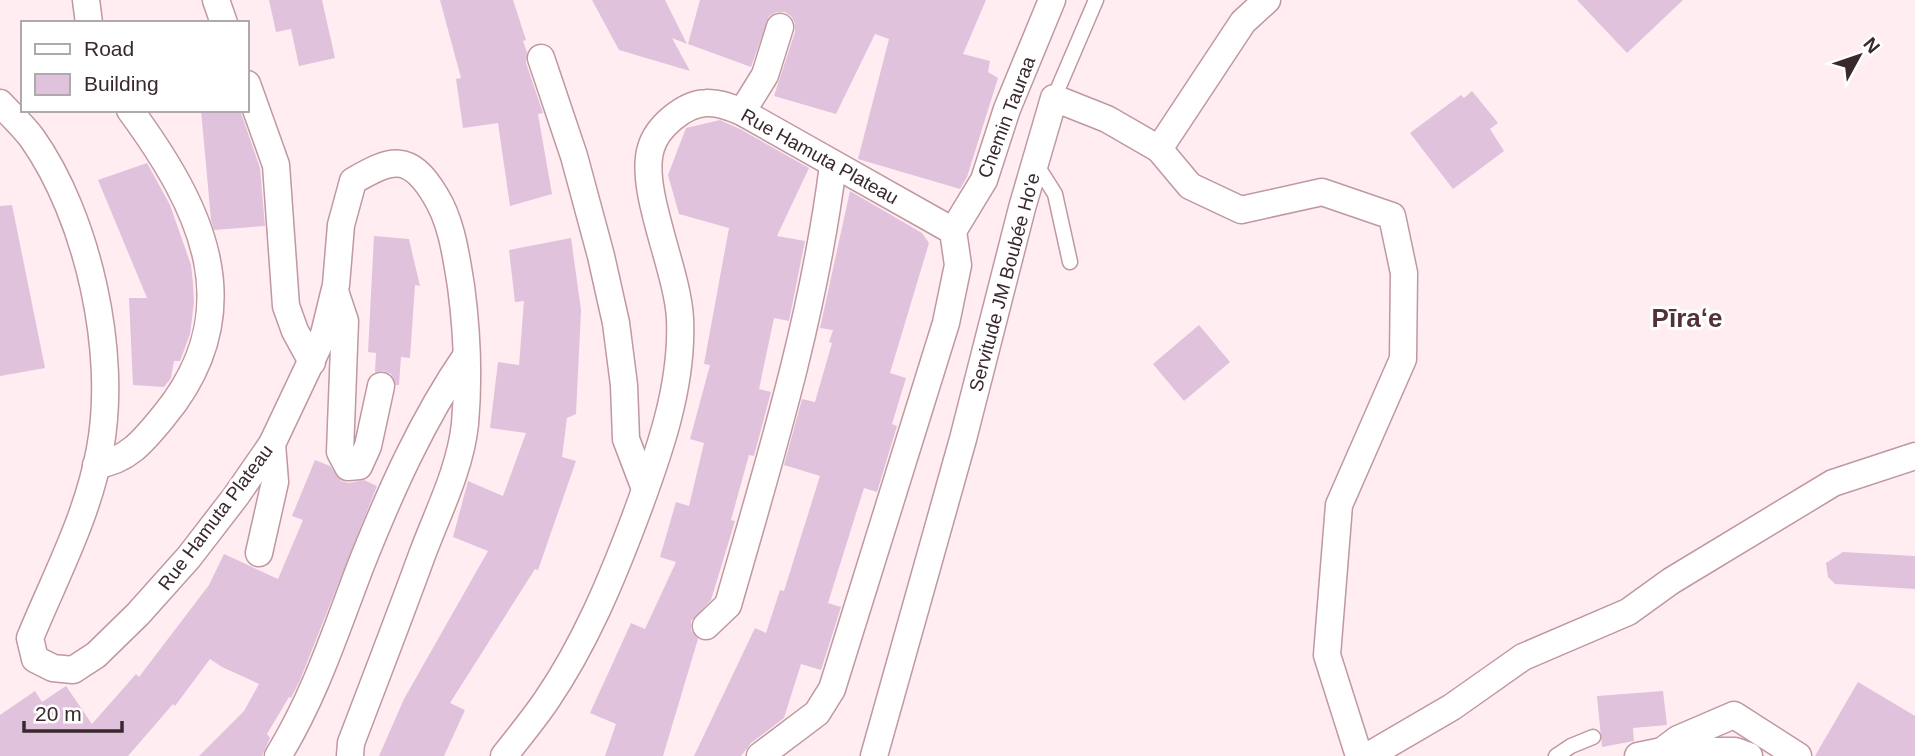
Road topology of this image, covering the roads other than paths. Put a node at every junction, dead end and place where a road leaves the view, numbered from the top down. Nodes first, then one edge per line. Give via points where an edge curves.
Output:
1 (86, 0) edge
2 (216, 0) edge
3 (1052, 0) edge
4 (1096, 0) edge
5 (1267, 0) edge
6 (89, 21) edge
7 (223, 21) edge
8 (780, 27) dead end
9 (541, 58) dead end
10 (248, 87) edge
11 (1054, 98) junction
12 (0, 103) edge
13 (131, 112) edge
14 (742, 112) junction
15 (1159, 149) junction
16 (1035, 163) junction
17 (833, 165) junction
18 (953, 231) junction
19 (1070, 262) dead end
20 (335, 291) junction
21 (466, 356) junction
22 (312, 362) junction
23 (381, 386) dead end
24 (272, 444) junction
25 (1915, 456) edge
26 (96, 464) junction
27 (645, 489) junction
28 (260, 553) dead end
29 (706, 626) dead end
30 (1593, 737) dead end
31 (1650, 753) edge
32 (278, 756) edge
33 (349, 756) edge
34 (504, 756) edge
35 (760, 756) edge
36 (874, 756) edge
37 (1359, 756) edge
38 (1368, 756) edge
39 (1556, 756) edge
40 (1749, 756) edge
41 (1798, 756) edge

1 - 6 street
2 - 7 street
3 - 18 street, Chemin Tauraa via 984,180
4 - 11 lane
5 - 15 street via 1243,22
8 - 14 street via 765,75
9 - 27 street via 601,256 616,323 626,439
10 - 22 street via 276,165 286,306
11 - 15 street via 1107,119
11 - 16 street, Servitude JM Boubée Ho'e
12 - 26 street, Rue Hamuta Plateau via 32,138 65,197 88,260 100,325 105,393
13 - 26 street via 165,161 198,223 211,278 209,324 178,399 143,441 114,463
14 - 17 street, Rue Hamuta Plateau
14 - 27 street, Rue Hamuta Plateau via 705,103 683,111 663,127 651,146 647,173 675,281 680,320 667,421
15 - 37 street via 1190,186 1241,210 1322,192 1392,216 1404,273 1403,359 1339,505 1327,655
16 - 19 lane via 1055,194
16 - 36 street, Servitude JM Boubée Ho'e
17 - 18 street, Rue Hamuta Plateau
17 - 29 street via 825,234 790,390 728,605
18 - 35 street via 958,265 946,323 832,689 817,713
20 - 21 street, Rue Hamuta Plateau via 341,225 353,181 381,165 401,163 422,175 437,198 455,247
20 - 22 street, Rue Hamuta Plateau
20 - 23 street via 345,321 340,452 348,467 359,466 368,446
21 - 32 street via 439,396 396,480 329,654 297,726
21 - 33 street, Rue Hamuta Plateau via 465,425 452,481
22 - 24 street, Rue Hamuta Plateau
24 - 26 street, Rue Hamuta Plateau via 189,557 138,614 96,655 73,670 53,668 35,659 30,638 83,513
24 - 28 street via 275,482
25 - 38 street via 1833,483 1628,612 1523,657 1452,707
27 - 34 street, Rue Hamuta Plateau via 583,640 547,701
30 - 39 lane
31 - 40 street via 1735,751
31 - 41 street via 1734,715

